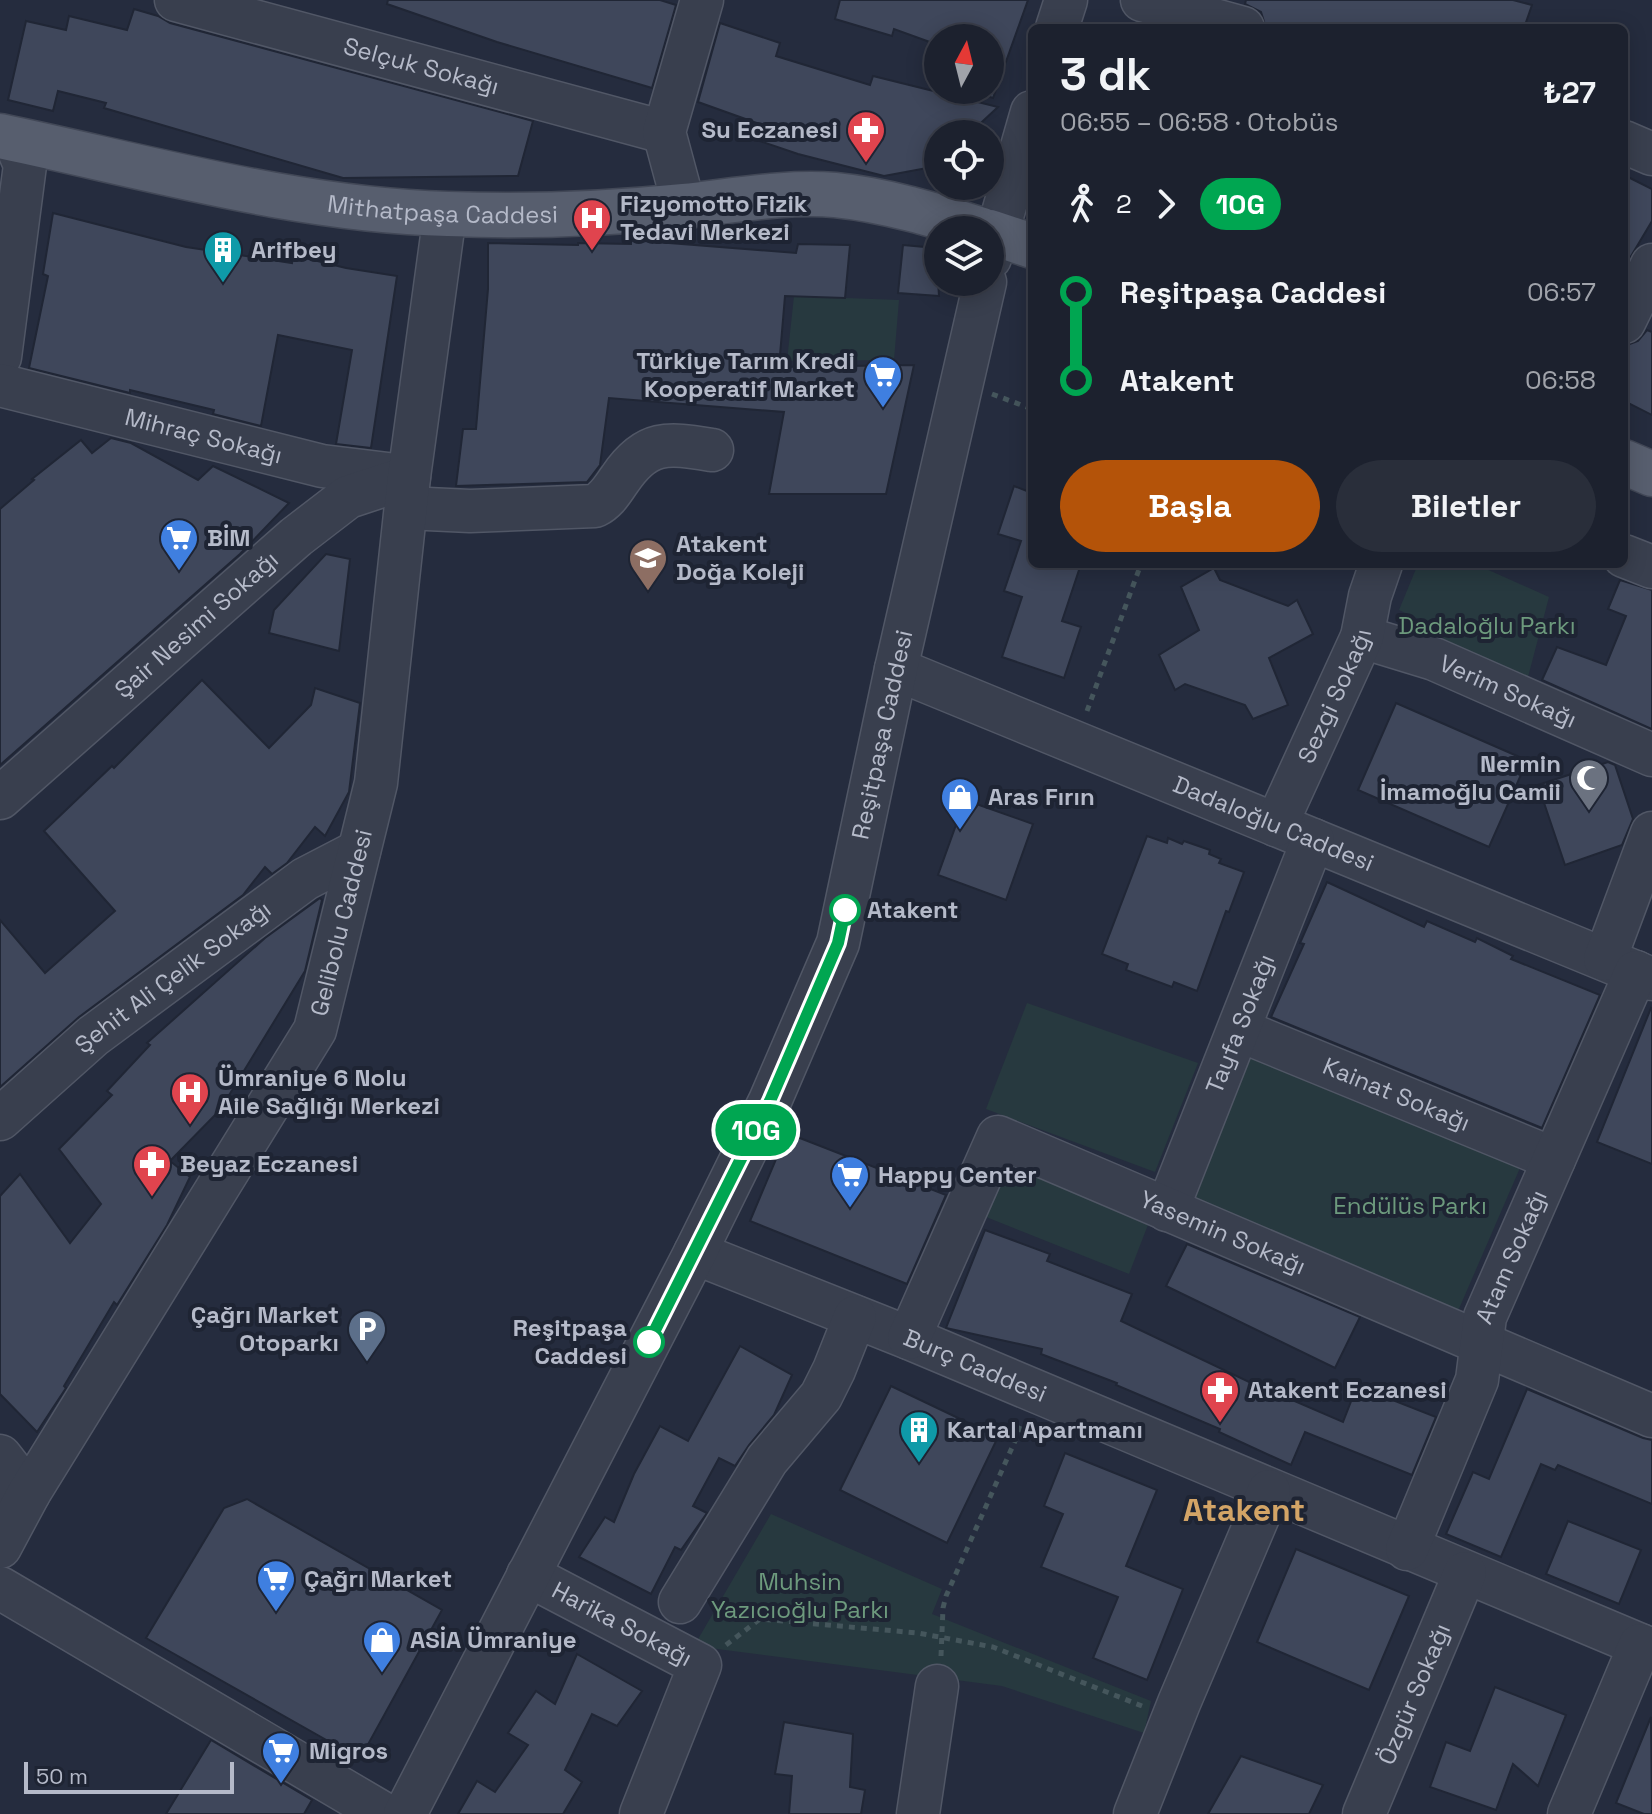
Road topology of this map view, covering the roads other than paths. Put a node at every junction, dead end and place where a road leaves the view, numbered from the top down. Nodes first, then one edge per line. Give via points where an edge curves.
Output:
1 (176, 0) edge
2 (702, 0) edge
3 (1066, 0) edge
4 (1142, 0) edge
5 (1058, 24) edge
6 (1229, 24) edge
7 (1028, 127) edge
8 (664, 132) junction
9 (7, 138) edge
10 (1628, 144) edge
11 (1652, 154) edge
12 (684, 206) junction
13 (445, 214) junction
14 (936, 216) edge
15 (1004, 217) edge
16 (1652, 265) edge
17 (982, 296) edge
18 (1628, 314) edge
19 (0, 357) edge
20 (0, 385) edge
21 (712, 450) dead end
22 (1628, 464) edge
23 (1652, 474) edge
24 (407, 492) junction
25 (1628, 558) edge
26 (1652, 567) edge
27 (1380, 568) edge
28 (1362, 637) junction
29 (896, 669) junction
30 (1652, 755) edge
31 (0, 798) edge
32 (1294, 832) junction
33 (1652, 833) edge
34 (359, 851) junction
35 (1631, 970) edge
36 (1239, 1030) junction
37 (0, 1119) edge
38 (1554, 1159) junction
39 (1167, 1210) junction
40 (695, 1253) junction
41 (855, 1317) junction
42 (909, 1338) junction
43 (1482, 1345) junction
44 (1652, 1416) edge
45 (0, 1456) edge
46 (1269, 1491) junction
47 (14, 1496) edge
48 (0, 1547) edge
49 (1407, 1549) junction
50 (1465, 1573) junction
51 (528, 1575) junction
52 (0, 1588) edge
53 (680, 1602) dead end
54 (1646, 1647) edge
55 (937, 1686) road end
56 (384, 1814) edge
57 (405, 1814) edge
58 (641, 1814) edge
59 (918, 1814) edge
60 (1135, 1814) edge
61 (1364, 1814) edge
62 (1569, 1814) edge

1 - 8 street, Selçuk Sokağı
2 - 8 street
3 - 5 street
4 - 6 street
7 - 15 street
8 - 12 street
9 - 13 main road, Mithatpaşa Caddesi via 299,200
9 - 19 street via 25,165
10 - 11 street
12 - 13 main road, Mithatpaşa Caddesi via 565,216
12 - 14 main road, Mithatpaşa Caddesi via 834,195
13 - 24 street, Gelibolu Caddesi
16 - 18 street
17 - 29 street, Reşitpaşa Caddesi
20 - 24 street, Mihraç Sokağı
21 - 24 street, Mihraç Sokağı via 653,446 595,506 470,511
22 - 23 main road
24 - 31 street, Şair Nesimi Sokağı via 348,497
24 - 34 street, Gelibolu Caddesi via 376,783
25 - 26 street
27 - 28 street, Sezgi Sokağı
28 - 30 street, Verim Sokağı via 1434,659
28 - 32 street, Sezgi Sokağı
29 - 32 street, Dadaloğlu Caddesi
29 - 40 street, Reşitpaşa Caddesi via 838,943 770,1101
32 - 35 street, Dadaloğlu Caddesi
32 - 36 street, Tayfa Sokağı
33 - 35 street
34 - 37 street, Şehit Ali Çelik Sokağı via 305,879 93,1036
34 - 47 street, Gelibolu Caddesi via 315,1030
35 - 38 street, Atam Sokağı
36 - 38 street, Kainat Sokağı
36 - 39 street, Tayfa Sokağı
38 - 43 street, Atam Sokağı via 1485,1317
39 - 42 street, Yasemin Sokağı via 998,1137
39 - 43 street, Yasemin Sokağı
40 - 41 street, Burç Caddesi
40 - 51 street, Reşitpaşa Caddesi
41 - 42 street, Burç Caddesi
41 - 53 street via 821,1396 767,1460
42 - 46 street, Burç Caddesi
43 - 44 street, Yasemin Sokağı
43 - 49 street, Atam Sokağı via 1477,1380
45 - 47 street
46 - 49 street, Burç Caddesi
46 - 60 street
47 - 48 street, Gelibolu Caddesi
49 - 50 street, Burç Caddesi
50 - 54 street, Burç Caddesi
50 - 61 street, Özgür Sokağı
51 - 57 street, Reşitpaşa Caddesi
51 - 58 street, Harika Sokağı via 700,1665
52 - 56 street
54 - 62 street
55 - 59 street

